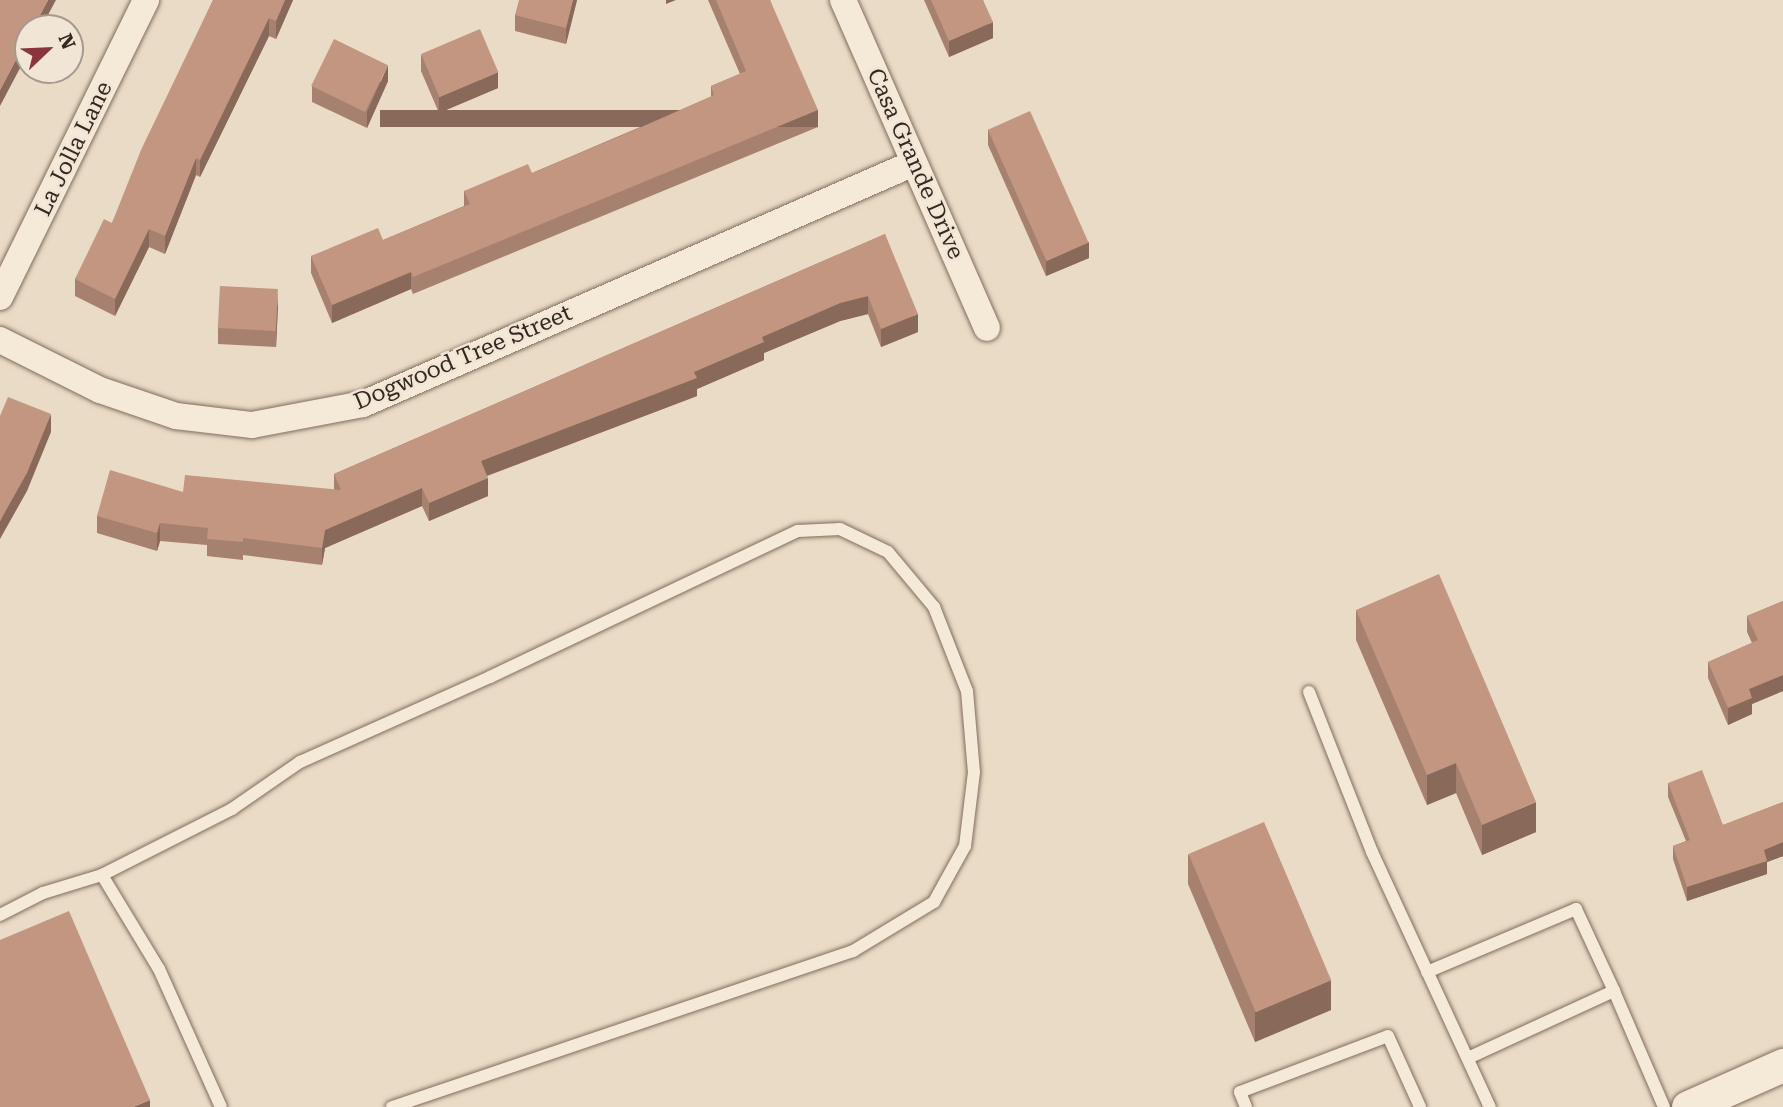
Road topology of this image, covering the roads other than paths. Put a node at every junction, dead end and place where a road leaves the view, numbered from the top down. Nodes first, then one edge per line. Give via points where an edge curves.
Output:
1 (146, 0) edge
2 (843, 0) edge
3 (914, 163) junction
4 (0, 297) edge
5 (987, 328) dead end
6 (0, 340) edge
7 (1309, 692) dead end
8 (102, 875) junction
9 (0, 915) edge
10 (1427, 972) junction
11 (1614, 991) junction
12 (1468, 1058) junction
13 (1783, 1065) edge
14 (1702, 1104) edge
15 (221, 1107) edge
16 (392, 1107) edge
17 (1246, 1107) edge
18 (1420, 1107) edge
19 (1490, 1107) edge
20 (1664, 1107) edge

1 - 4 street, La Jolla Lane
2 - 3 street, Casa Grande Drive
3 - 5 street, Casa Grande Drive
3 - 6 street, Dogwood Tree Street via 363,404 252,425 176,416 100,390
7 - 10 lane via 1372,852
8 - 9 lane via 43,893
8 - 15 lane via 159,969
8 - 16 lane via 232,809 300,762 798,531 840,529 888,552 934,607 967,691 974,772 965,846 934,902 853,951
10 - 11 lane via 1576,909
10 - 12 lane
11 - 12 lane
11 - 20 lane
12 - 19 lane
13 - 14 street
17 - 18 lane via 1240,1092 1388,1036

